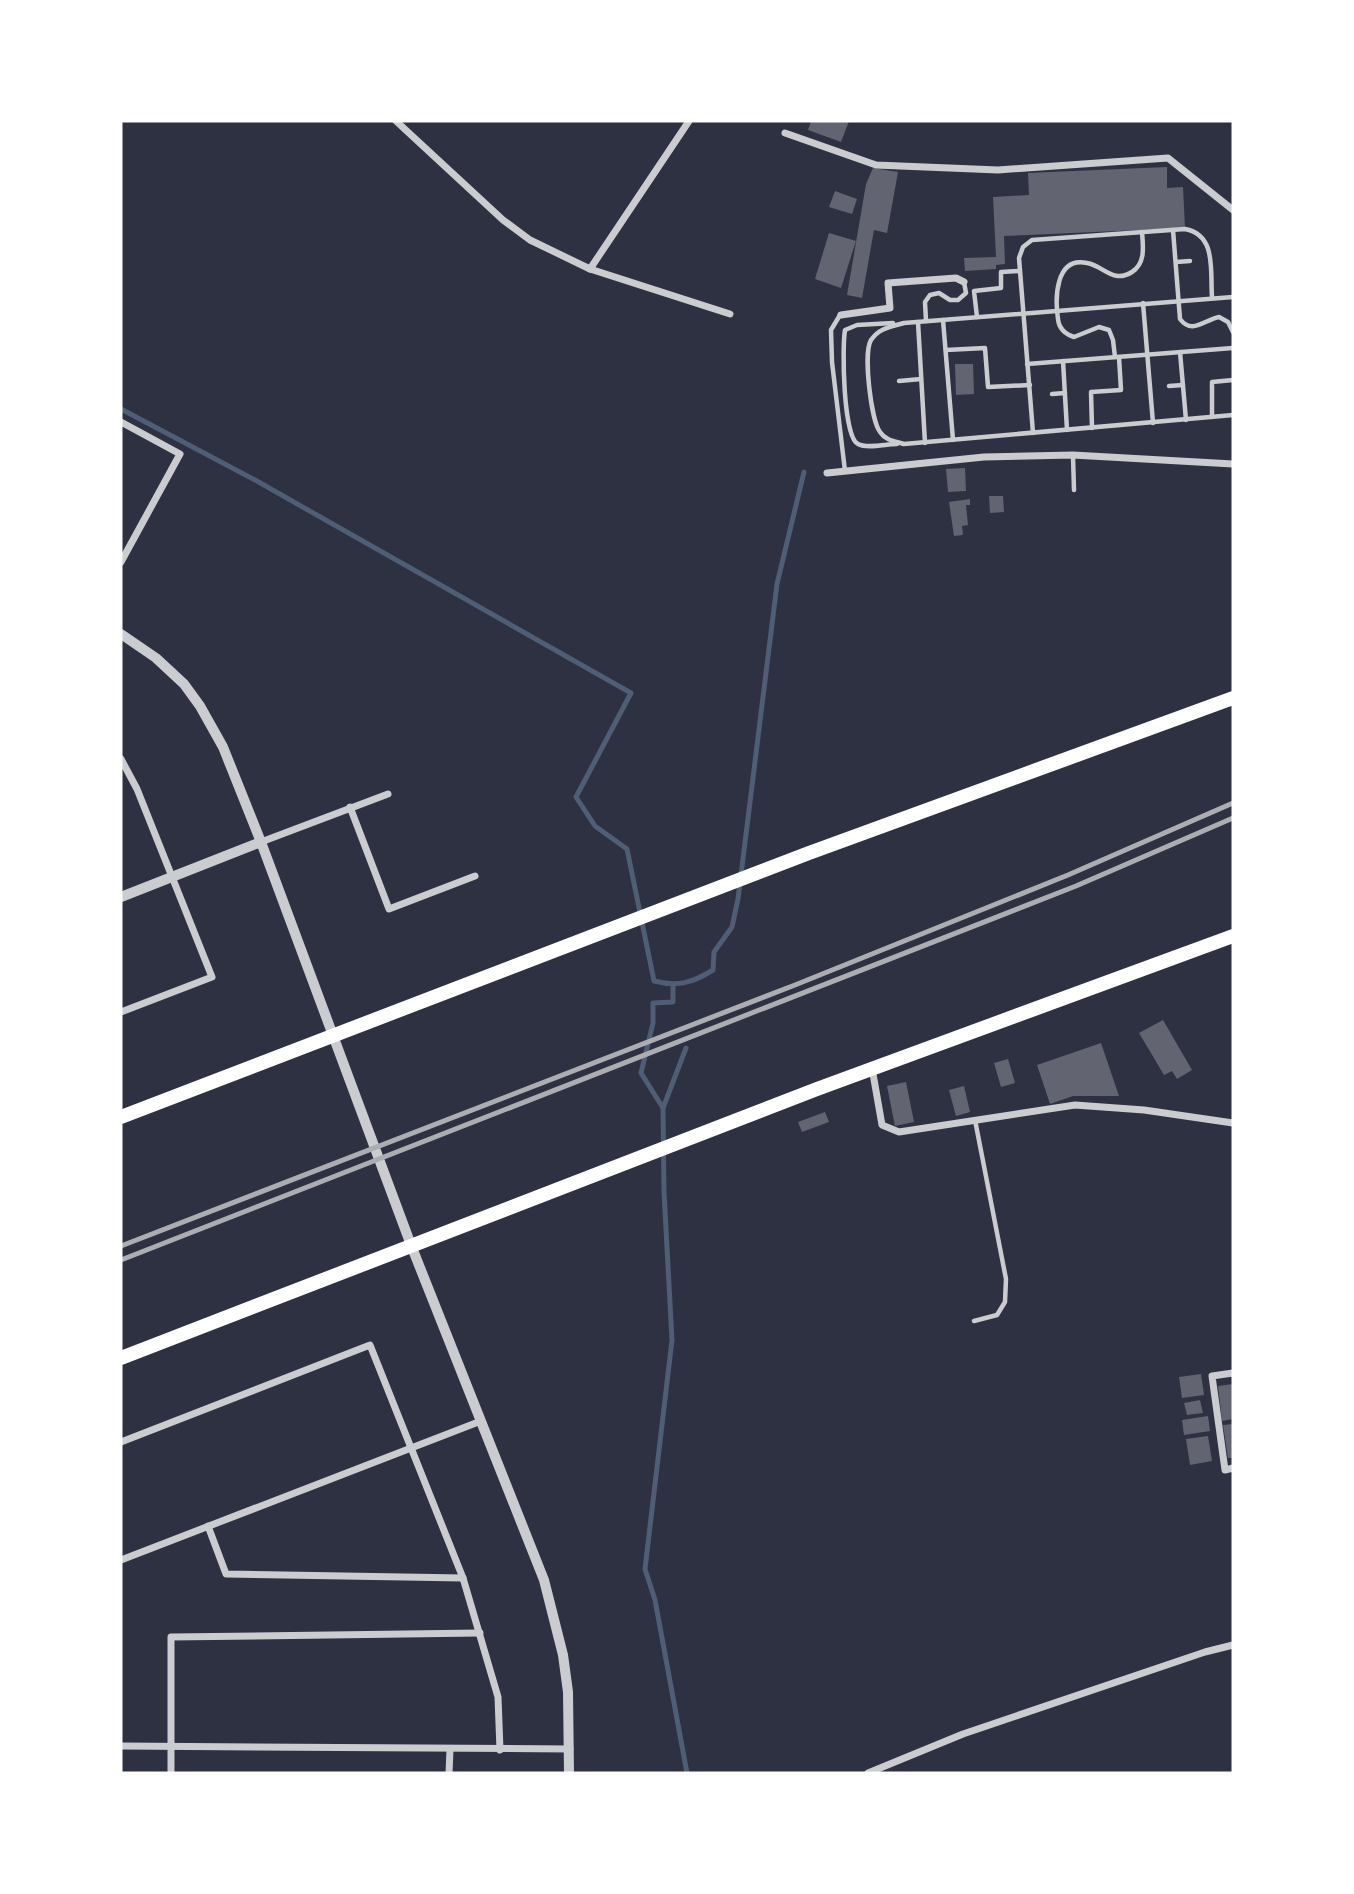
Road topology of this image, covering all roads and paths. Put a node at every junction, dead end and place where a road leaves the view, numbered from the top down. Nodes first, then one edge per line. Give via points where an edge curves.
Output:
1 (396, 121) edge
2 (690, 121) edge
3 (785, 133) dead end
4 (1233, 210) edge
5 (1173, 230) junction
6 (1142, 232) junction
7 (1190, 261) dead end
8 (1176, 262) junction
9 (590, 269) junction
10 (1020, 271) junction
11 (964, 282) joint
12 (1212, 297) junction
13 (1233, 297) edge
14 (1178, 300) junction
15 (1143, 303) junction
16 (1058, 310) junction
17 (1024, 313) junction
18 (730, 314) dead end
19 (841, 315) joint
20 (977, 317) junction
21 (943, 320) junction
22 (926, 321) junction
23 (918, 322) junction
24 (904, 323) junction
25 (1233, 332) edge
26 (1233, 348) edge
27 (946, 350) junction
28 (1180, 352) junction
29 (1148, 354) junction
30 (1117, 357) junction
31 (1063, 361) junction
32 (1027, 363) junction
33 (921, 379) junction
34 (1233, 380) edge
35 (900, 381) dead end
36 (1030, 385) junction
37 (1183, 385) junction
38 (1169, 386) dead end
39 (1065, 393) junction
40 (1052, 394) dead end
41 (1233, 415) edge
42 (1212, 417) junction
43 (1186, 420) junction
44 (121, 422) edge
45 (1153, 423) junction
46 (1092, 428) junction
47 (1067, 430) junction
48 (1033, 433) junction
49 (953, 440) junction
50 (925, 443) junction
51 (904, 444) junction
52 (1073, 455) junction
53 (1233, 464) edge
54 (845, 471) junction
55 (827, 472) dead end
56 (1074, 490) dead end
57 (121, 562) edge
58 (121, 634) edge
59 (1233, 698) edge
60 (121, 760) edge
61 (388, 794) dead end
62 (350, 807) junction
63 (261, 842) junction
64 (173, 876) junction
65 (475, 876) dead end
66 (121, 897) edge
67 (1233, 936) edge
68 (121, 1012) edge
69 (332, 1035) junction
70 (873, 1068) junction
71 (121, 1117) edge
72 (975, 1120) junction
73 (1233, 1123) edge
74 (411, 1245) junction
75 (974, 1321) dead end
76 (121, 1358) edge
77 (1233, 1373) edge
78 (481, 1421) junction
79 (121, 1442) edge
80 (411, 1448) junction
81 (1233, 1468) edge
82 (208, 1526) junction
83 (121, 1560) edge
84 (463, 1578) junction
85 (480, 1633) junction
86 (1233, 1645) edge
87 (121, 1746) edge
88 (171, 1747) junction
89 (570, 1749) junction
90 (450, 1750) junction
91 (500, 1750) junction
92 (171, 1773) edge
93 (449, 1773) edge
94 (569, 1773) edge
95 (868, 1773) edge

1 - 9 street via 503,220 530,240
2 - 9 street
3 - 4 street via 876,165 998,170 1168,158
5 - 6 lane
5 - 8 lane
5 - 12 lane via 1196,231 1204,238
6 - 10 lane via 1032,240 1023,247
6 - 16 lane via 1142,259 1129,274 1112,275 1079,262 1063,272 1057,290
7 - 8 lane
8 - 14 lane
9 - 18 street
10 - 17 lane
10 - 20 lane via 1001,272 1001,288 974,291
11 - 19 street via 956,278 888,283 890,308
11 - 22 lane via 966,293 958,300 939,293 930,295 925,302
12 - 13 lane
12 - 14 lane
14 - 15 lane
14 - 25 lane via 1184,325 1197,326 1219,317
15 - 16 lane
15 - 29 lane
16 - 17 lane
16 - 30 lane via 1058,322 1069,336 1099,327 1109,330
17 - 20 lane
17 - 32 lane
19 - 54 lane via 831,330
20 - 21 lane
21 - 22 lane
21 - 27 lane
22 - 23 lane
23 - 24 lane
23 - 33 lane
24 - 51 lane via 880,329 869,343 868,362 879,431 888,440
24 - 51 lane via 857,325 845,330 843,344 854,442 860,446
26 - 28 lane
27 - 36 lane via 985,348 988,387
27 - 49 lane
28 - 29 lane
28 - 37 lane
29 - 30 lane
29 - 45 lane
30 - 31 lane
30 - 46 lane via 1121,390 1091,392
31 - 32 lane
31 - 39 lane
32 - 36 lane
33 - 35 lane
33 - 50 lane
34 - 42 lane via 1212,382
36 - 48 lane
37 - 38 lane
37 - 43 lane
39 - 40 lane
39 - 47 lane
41 - 42 lane
42 - 43 lane
43 - 45 lane
44 - 57 street via 180,454
45 - 46 lane
46 - 47 lane
47 - 48 lane
48 - 49 lane
49 - 50 lane
50 - 51 lane
52 - 53 street
52 - 54 street via 984,457
52 - 56 lane
54 - 55 street
58 - 63 street via 156,658 200,706 223,747
59 - 69 highway
60 - 64 street
61 - 62 street
62 - 63 street
62 - 65 street via 389,909
63 - 64 street
63 - 69 street
64 - 66 street
64 - 68 street via 212,977
67 - 70 highway
69 - 71 highway
69 - 74 street
70 - 72 street via 882,1125 898,1132
70 - 74 highway
72 - 73 street via 1075,1105
72 - 75 lane via 1006,1279 1005,1302 997,1315
74 - 76 highway
74 - 78 street
77 - 81 street via 1212,1376 1225,1470
78 - 80 street
78 - 89 street via 554,1615 568,1692
79 - 80 street via 370,1345
80 - 82 street
80 - 84 street
82 - 83 street
82 - 84 street via 226,1574
84 - 85 street
85 - 88 street via 171,1637
85 - 91 street via 498,1697
86 - 95 street via 963,1734
87 - 88 street
88 - 90 street
88 - 92 street
89 - 91 street
89 - 94 street
90 - 91 street
90 - 93 street

